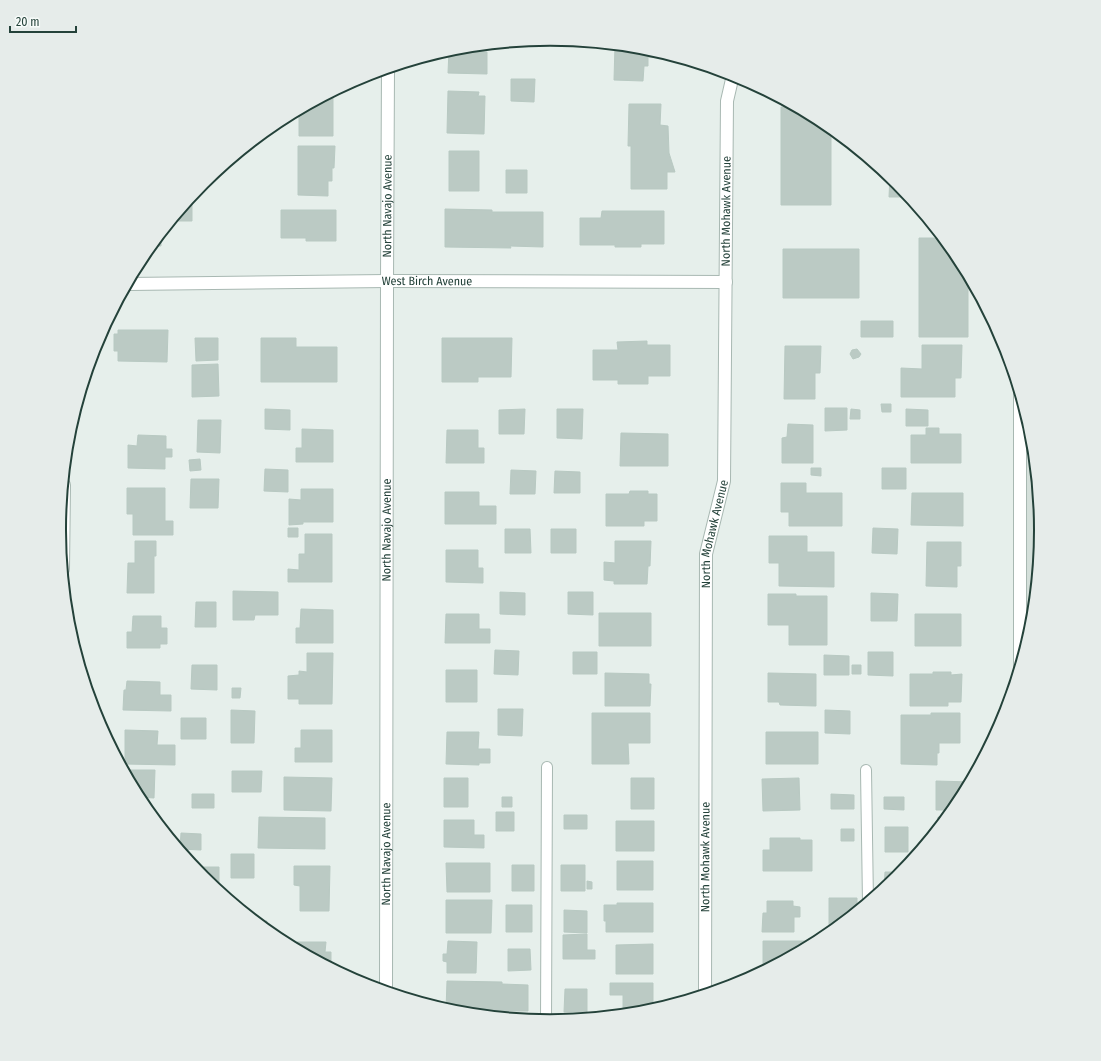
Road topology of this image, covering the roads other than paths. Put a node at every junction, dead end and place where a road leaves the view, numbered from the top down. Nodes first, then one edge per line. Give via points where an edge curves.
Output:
1 (388, 75) edge
2 (732, 81) edge
3 (387, 281) junction
4 (726, 282) junction
5 (134, 284) edge
6 (1020, 413) edge
7 (1020, 648) edge
8 (547, 767) dead end
9 (866, 770) dead end
10 (868, 897) edge
11 (386, 986) edge
12 (705, 989) edge
13 (546, 1015) edge

1 - 3 street, North Navajo Avenue
2 - 4 street, North Mohawk Avenue via 727,101
3 - 4 street, West Birch Avenue
3 - 5 street, West Birch Avenue
3 - 11 street, North Navajo Avenue
4 - 12 street, North Mohawk Avenue via 724,481 706,554
6 - 7 street
8 - 13 lane
9 - 10 lane

